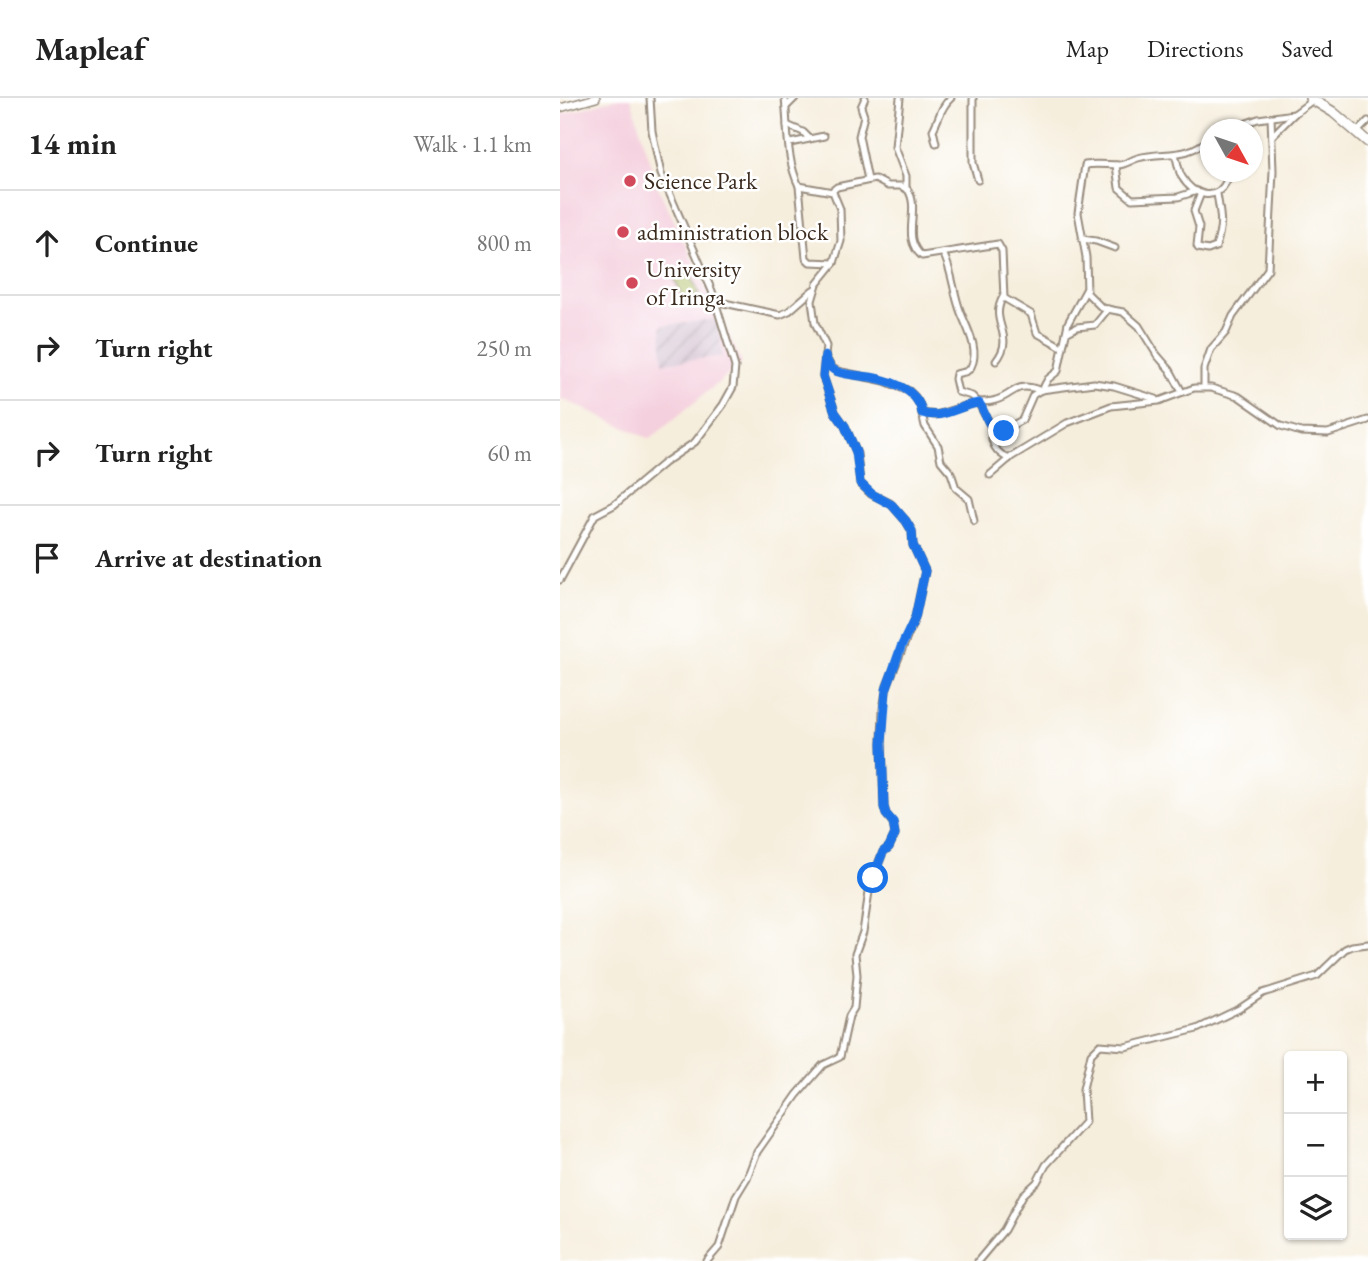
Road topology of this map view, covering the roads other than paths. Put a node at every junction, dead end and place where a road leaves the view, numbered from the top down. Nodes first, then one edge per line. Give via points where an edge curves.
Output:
1 (596, 98) edge
2 (649, 98) edge
3 (785, 98) edge
4 (795, 98) edge
5 (865, 98) edge
6 (900, 98) edge
7 (951, 98) edge
8 (973, 98) edge
9 (1312, 99) edge
10 (576, 101) edge
11 (786, 107) junction
12 (560, 108) edge
13 (1294, 114) junction
14 (1271, 117) junction
15 (1263, 119) edge
16 (798, 121) dead end
17 (1368, 121) edge
18 (787, 123) junction
19 (1357, 132) junction
20 (824, 136) dead end
21 (1272, 136) junction
22 (809, 138) junction
23 (1368, 142) edge
24 (790, 143) junction
25 (936, 143) dead end
26 (1200, 146) edge
27 (1175, 155) junction
28 (1116, 165) junction
29 (868, 180) junction
30 (978, 180) dead end
31 (1227, 182) edge
32 (799, 186) junction
33 (906, 188) junction
34 (832, 191) junction
35 (1199, 192) junction
36 (1217, 194) junction
37 (1082, 239) junction
38 (1115, 248) dead end
39 (943, 253) junction
40 (834, 263) junction
41 (815, 288) junction
42 (1086, 290) junction
43 (1003, 297) junction
44 (715, 301) junction
45 (1108, 309) junction
46 (1066, 333) junction
47 (1062, 347) junction
48 (825, 356) junction
49 (996, 361) dead end
50 (1204, 387) junction
51 (1041, 390) junction
52 (1182, 392) junction
53 (1162, 400) junction
54 (979, 402) junction
55 (922, 413) junction
56 (1368, 420) edge
57 (991, 427) junction
58 (1009, 459) junction
59 (990, 475) dead end
60 (974, 521) dead end
61 (560, 580) edge
62 (1368, 944) edge
63 (707, 1261) edge
64 (978, 1261) edge

1 - 10 street
2 - 44 street via 664,183
3 - 11 street
4 - 11 street
5 - 29 street via 859,136
6 - 33 street via 895,147
7 - 25 street via 933,130
8 - 30 street via 973,163
9 - 13 street
9 - 19 highway
10 - 12 street
11 - 18 street
13 - 14 street
13 - 21 street
14 - 15 street
14 - 21 street
16 - 18 street
17 - 19 street
18 - 22 street
18 - 24 street
19 - 23 highway
20 - 22 street
21 - 50 street via 1268,269 1211,349
22 - 24 street
24 - 32 street
26 - 27 street
27 - 28 street via 1153,155
27 - 35 street via 1182,177
28 - 35 street via 1119,188 1132,199
28 - 37 street via 1084,165 1078,214
29 - 33 street
29 - 34 street
31 - 36 street
32 - 34 street
32 - 40 street via 806,258
33 - 39 street via 913,201 910,229 916,251 924,256
34 - 40 street via 840,209 842,233
35 - 36 street
35 - 36 street via 1194,211 1201,249 1214,249 1217,243 1222,219
37 - 38 street
37 - 42 street
39 - 43 street via 1000,245
39 - 54 street via 973,345 971,366 956,374 955,383 958,392
40 - 41 street
41 - 44 street via 780,315
41 - 48 street via 814,320 824,340
42 - 45 street via 1096,304
42 - 46 street
43 - 47 street via 1032,315 1037,333
43 - 49 street via 997,313 1005,343
44 - 61 street via 735,367 729,396 693,443 595,515
45 - 46 street via 1094,326
45 - 52 street via 1123,312 1139,326
46 - 47 street
47 - 51 street via 1058,371
48 - 55 street via 840,373 885,381 909,391
48 - 63 street via 823,376 856,452 860,483 906,521 925,571 915,618 888,683 883,709 884,811 895,834 870,885 855,954 854,1007 840,1057 823,1065 766,1138 736,1196 719,1247
50 - 52 street
50 - 56 street via 1238,396 1296,431 1328,433
51 - 53 street via 1100,384
51 - 54 street via 1012,389 999,399
51 - 57 street via 1033,395 1022,420 1004,431
52 - 53 street
53 - 58 street via 1107,407 1056,428
54 - 55 street via 936,415
54 - 57 street
55 - 60 street via 954,485 969,499
57 - 58 street via 994,447
58 - 59 street
62 - 64 street via 1345,949 1317,976 1264,993 1197,1029 1125,1047 1097,1046 1090,1054 1083,1089 1085,1122 1045,1166

